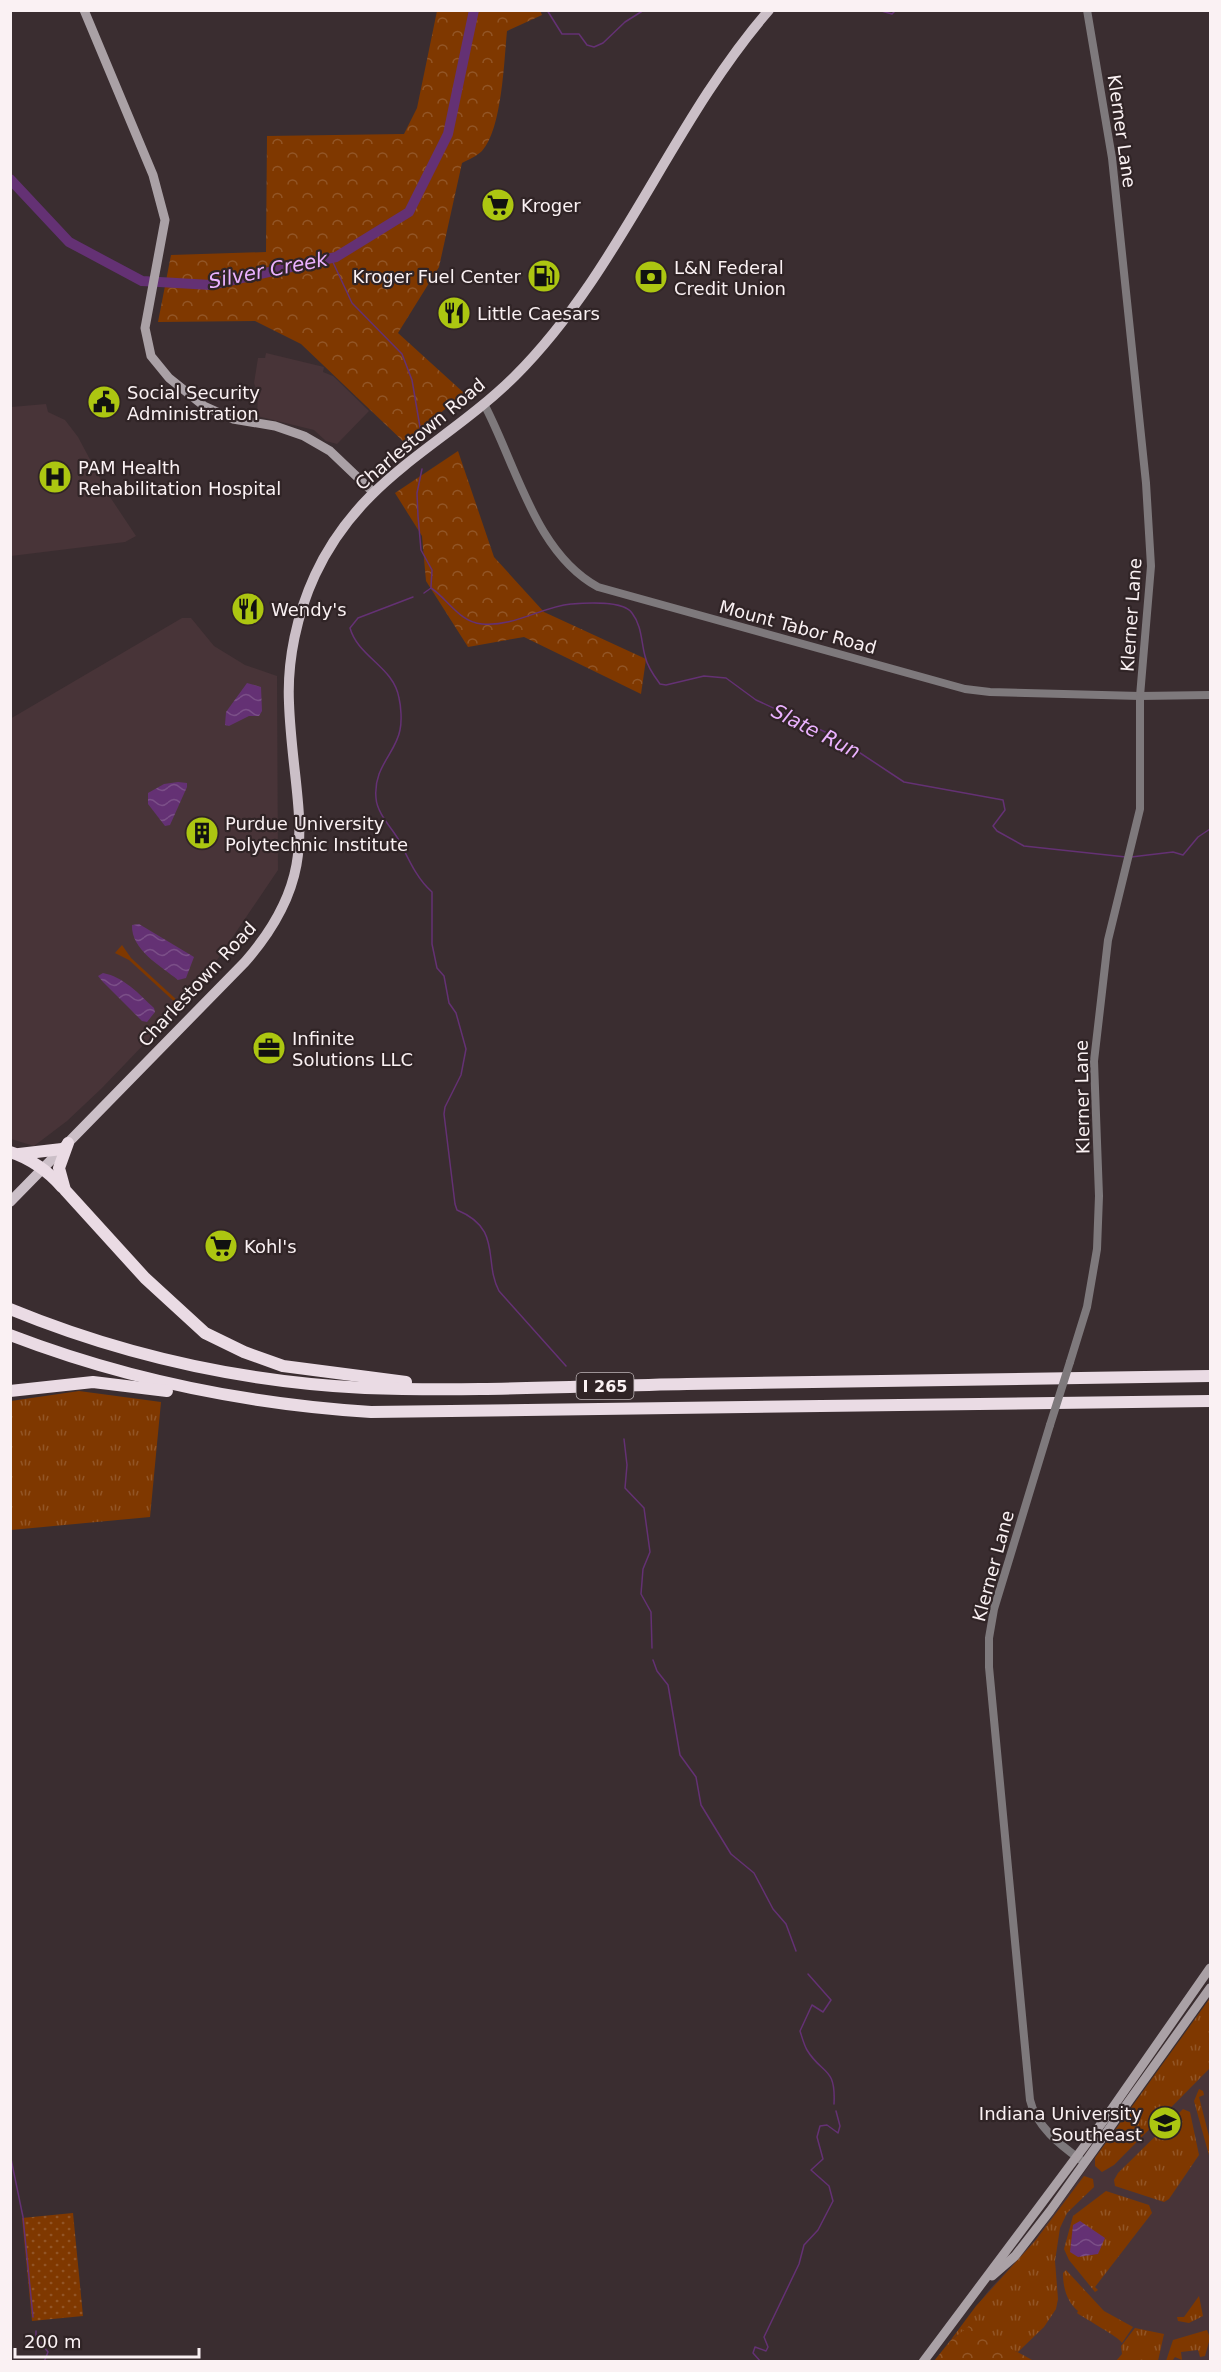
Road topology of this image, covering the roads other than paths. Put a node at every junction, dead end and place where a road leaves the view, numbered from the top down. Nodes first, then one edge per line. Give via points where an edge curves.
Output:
1 (84, 10) edge
2 (769, 10) edge
3 (1087, 10) edge
4 (484, 404) junction
5 (373, 492) junction
6 (1210, 695) edge
7 (1140, 696) junction
8 (65, 1146) junction
9 (14, 1153) edge
10 (42, 1169) junction
11 (65, 1190) junction
12 (10, 1202) edge
13 (10, 1309) edge
14 (10, 1335) edge
15 (1210, 1376) edge
16 (533, 1388) junction
17 (10, 1391) edge
18 (254, 1401) junction
19 (1210, 1401) edge
20 (1160, 1402) junction
21 (1210, 1408) edge
22 (1210, 1968) edge
23 (1210, 1988) edge
24 (1076, 2157) junction
25 (1086, 2164) junction
26 (982, 2286) junction
27 (923, 2361) edge

1 - 5 main road via 159,193 165,220 145,333 151,356 165,375 195,400 233,418 304,436 330,451
2 - 4 main road, Charlestown Road via 715,81 567,315
3 - 7 street, Klerner Lane via 1112,158 1149,517 1150,584
4 - 5 main road, Charlestown Road via 407,461
4 - 7 street, Mount Tabor Road via 551,544 566,564 598,587 965,689
5 - 8 main road, Charlestown Road via 327,551 296,630 289,697 300,844 283,908 245,962
6 - 7 street, Mount Tabor Road
7 - 24 street, Klerner Lane, bridge via 1141,795 1108,940 1094,1061 1097,1249 1087,1307 994,1609 989,1638 1030,2100 1041,2125
8 - 9 highway
8 - 10 main road, Charlestown Road
8 - 11 highway via 59,1168
9 - 10 highway
10 - 11 highway
10 - 12 main road, Charlestown Road
11 - 16 highway via 175,1308 205,1333 253,1356 307,1371 358,1377
13 - 16 highway, I 265 via 126,1349 243,1375 363,1388
14 - 18 highway, I 265 via 119,1372
15 - 16 highway, I 265
17 - 18 highway via 75,1382 111,1383
18 - 20 highway, I 265 via 395,1413
19 - 20 highway, I 265
20 - 21 highway via 1170,1407
22 - 24 main road
23 - 25 main road
24 - 25 street, Klerner Lane
24 - 26 main road
25 - 26 main road via 1015,2256
26 - 27 main road

